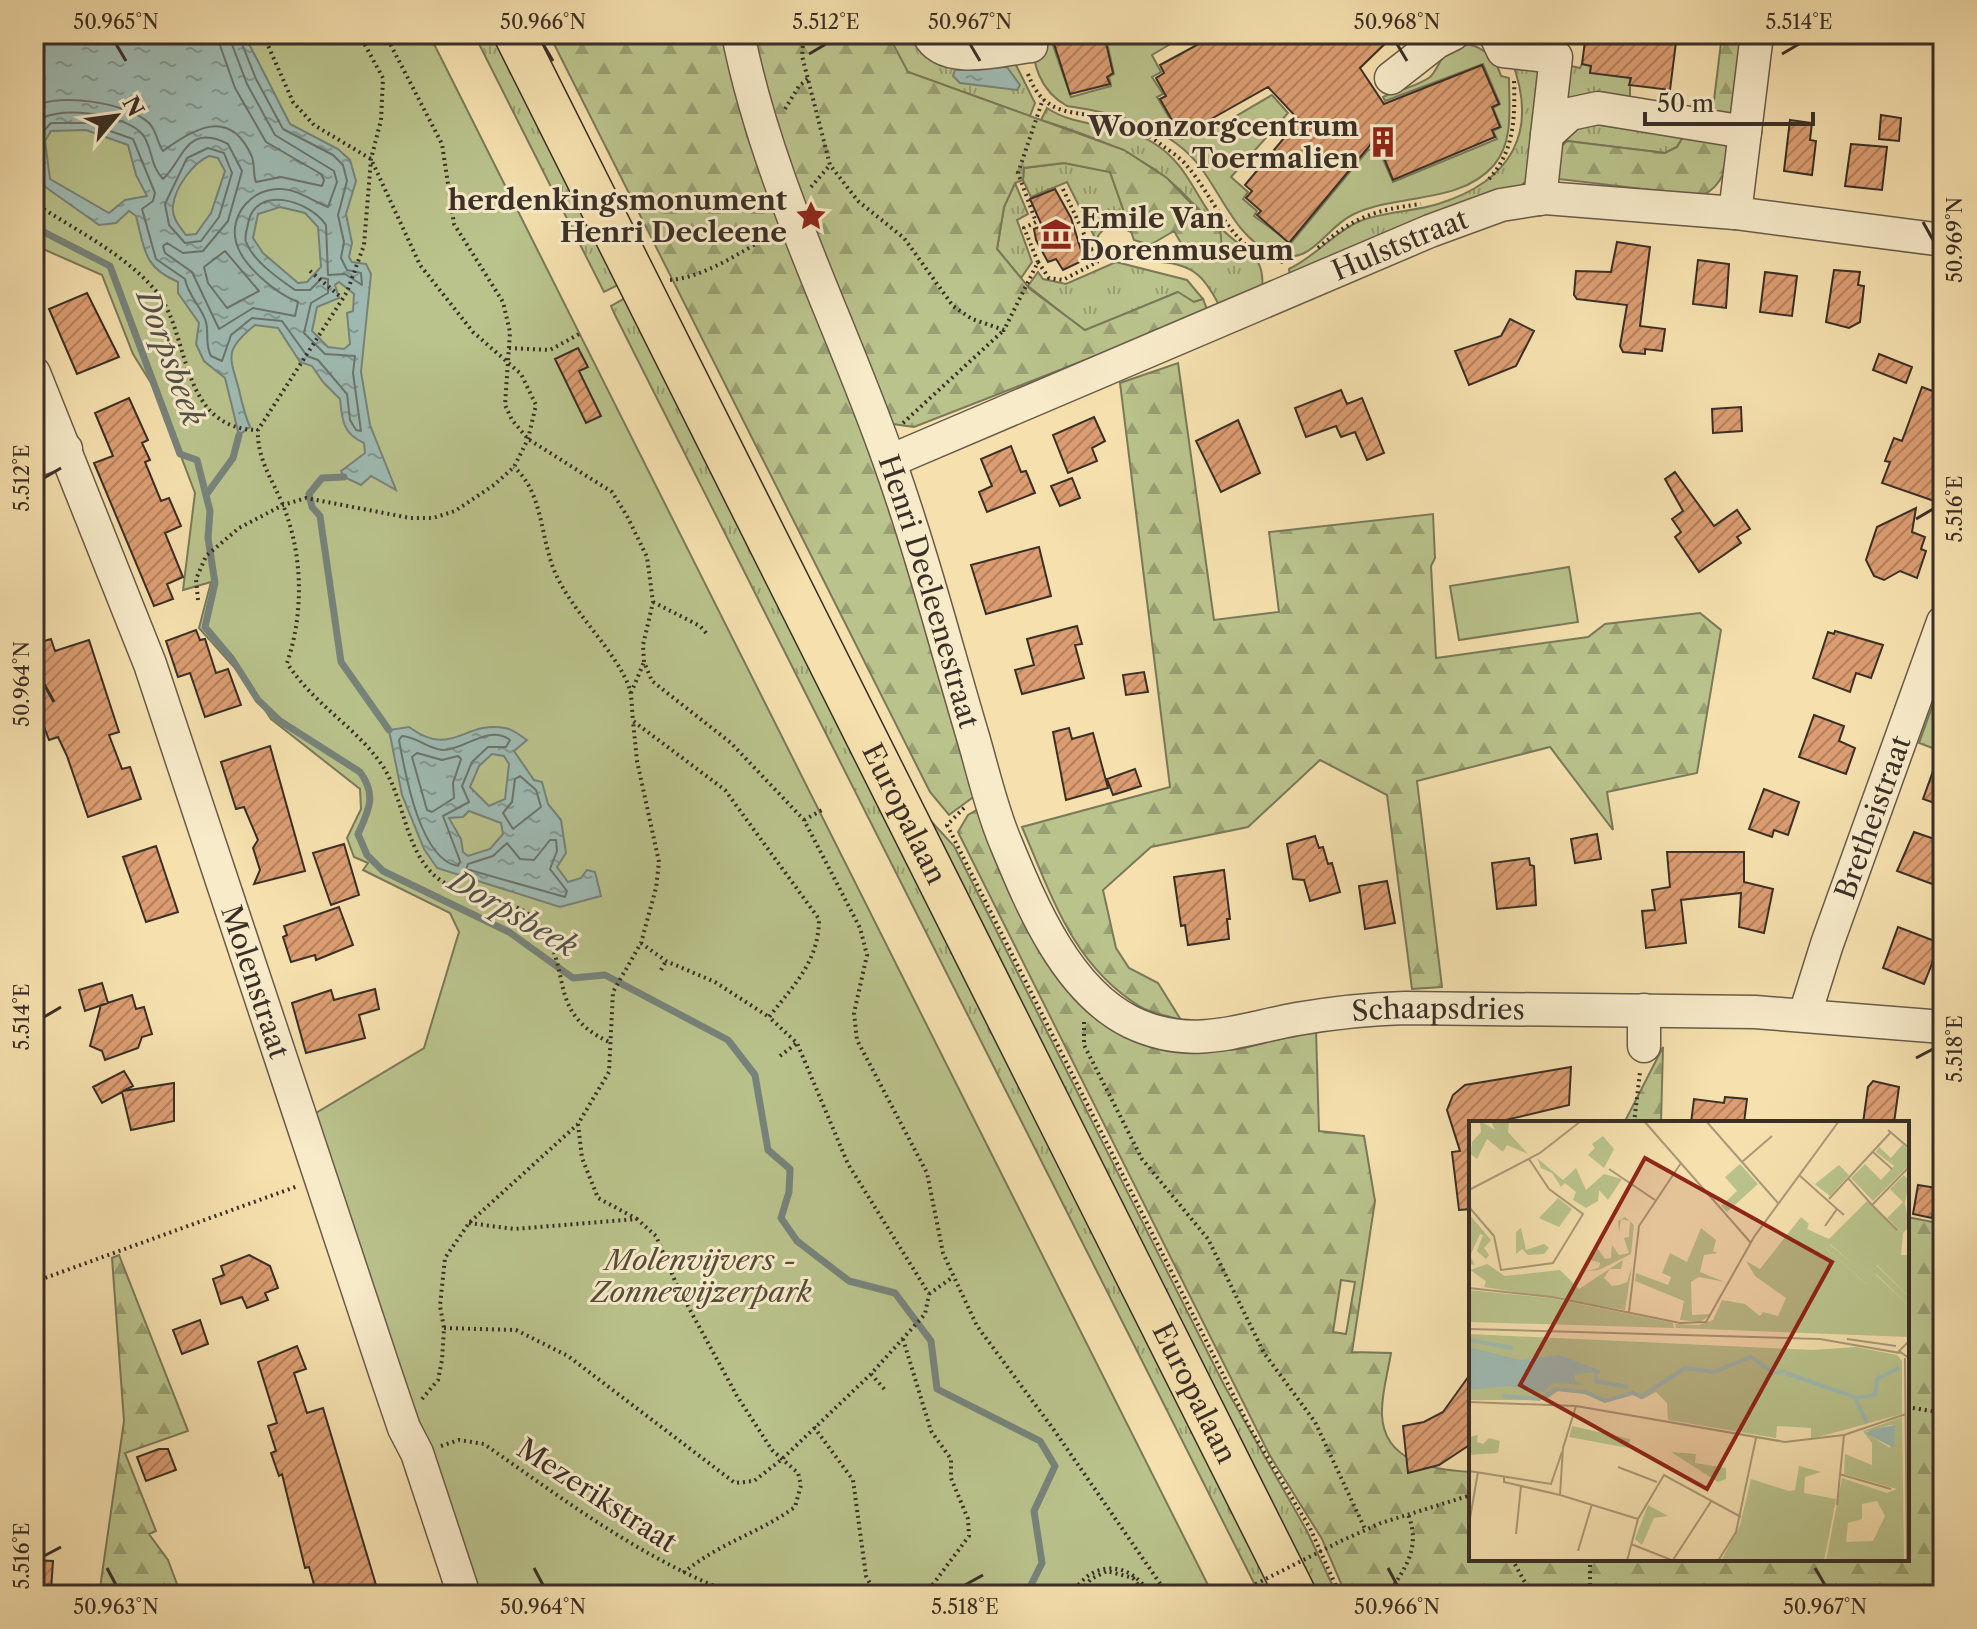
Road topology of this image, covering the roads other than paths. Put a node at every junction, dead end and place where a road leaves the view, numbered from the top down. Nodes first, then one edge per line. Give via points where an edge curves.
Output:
1 (514, 34) edge
2 (738, 34) edge
3 (928, 34) edge
4 (1453, 34) edge
5 (1757, 34) edge
6 (1499, 42) edge
7 (1025, 46) road end
8 (1391, 78) dead end
9 (1745, 132) junction
10 (1547, 135) junction
11 (1540, 199) junction
12 (1735, 213) junction
13 (1943, 240) edge
14 (34, 373) edge
15 (66, 449) junction
16 (34, 461) edge
17 (890, 461) junction
18 (1943, 622) edge
19 (1644, 1010) junction
20 (1805, 1014) junction
21 (1943, 1027) edge
22 (1234, 1034) joint
23 (1644, 1046) road end
24 (464, 1595) edge
25 (1296, 1595) edge

1 - 25 main road, Europalaan
2 - 17 street, Henri Decleenestraat via 790,211
3 - 7 street via 958,54
4 - 8 street
5 - 9 street
6 - 10 street via 1567,59
9 - 10 street via 1598,108 1570,114
9 - 12 street
10 - 11 street
11 - 12 street, Hulststraat
11 - 17 street, Hulststraat via 1501,205 1430,231
12 - 13 street, Hulststraat
14 - 15 street, Molenstraat
15 - 16 street
15 - 24 street, Molenstraat via 150,664
17 - 22 street, Henri Decleenestraat via 1003,838 1072,971 1109,1009 1133,1023 1194,1039
18 - 20 street, Bretheistraat
19 - 20 street, Schaapsdries
19 - 22 street, Schaapsdries via 1366,1009
19 - 23 street
20 - 21 street, Schaapsdries

